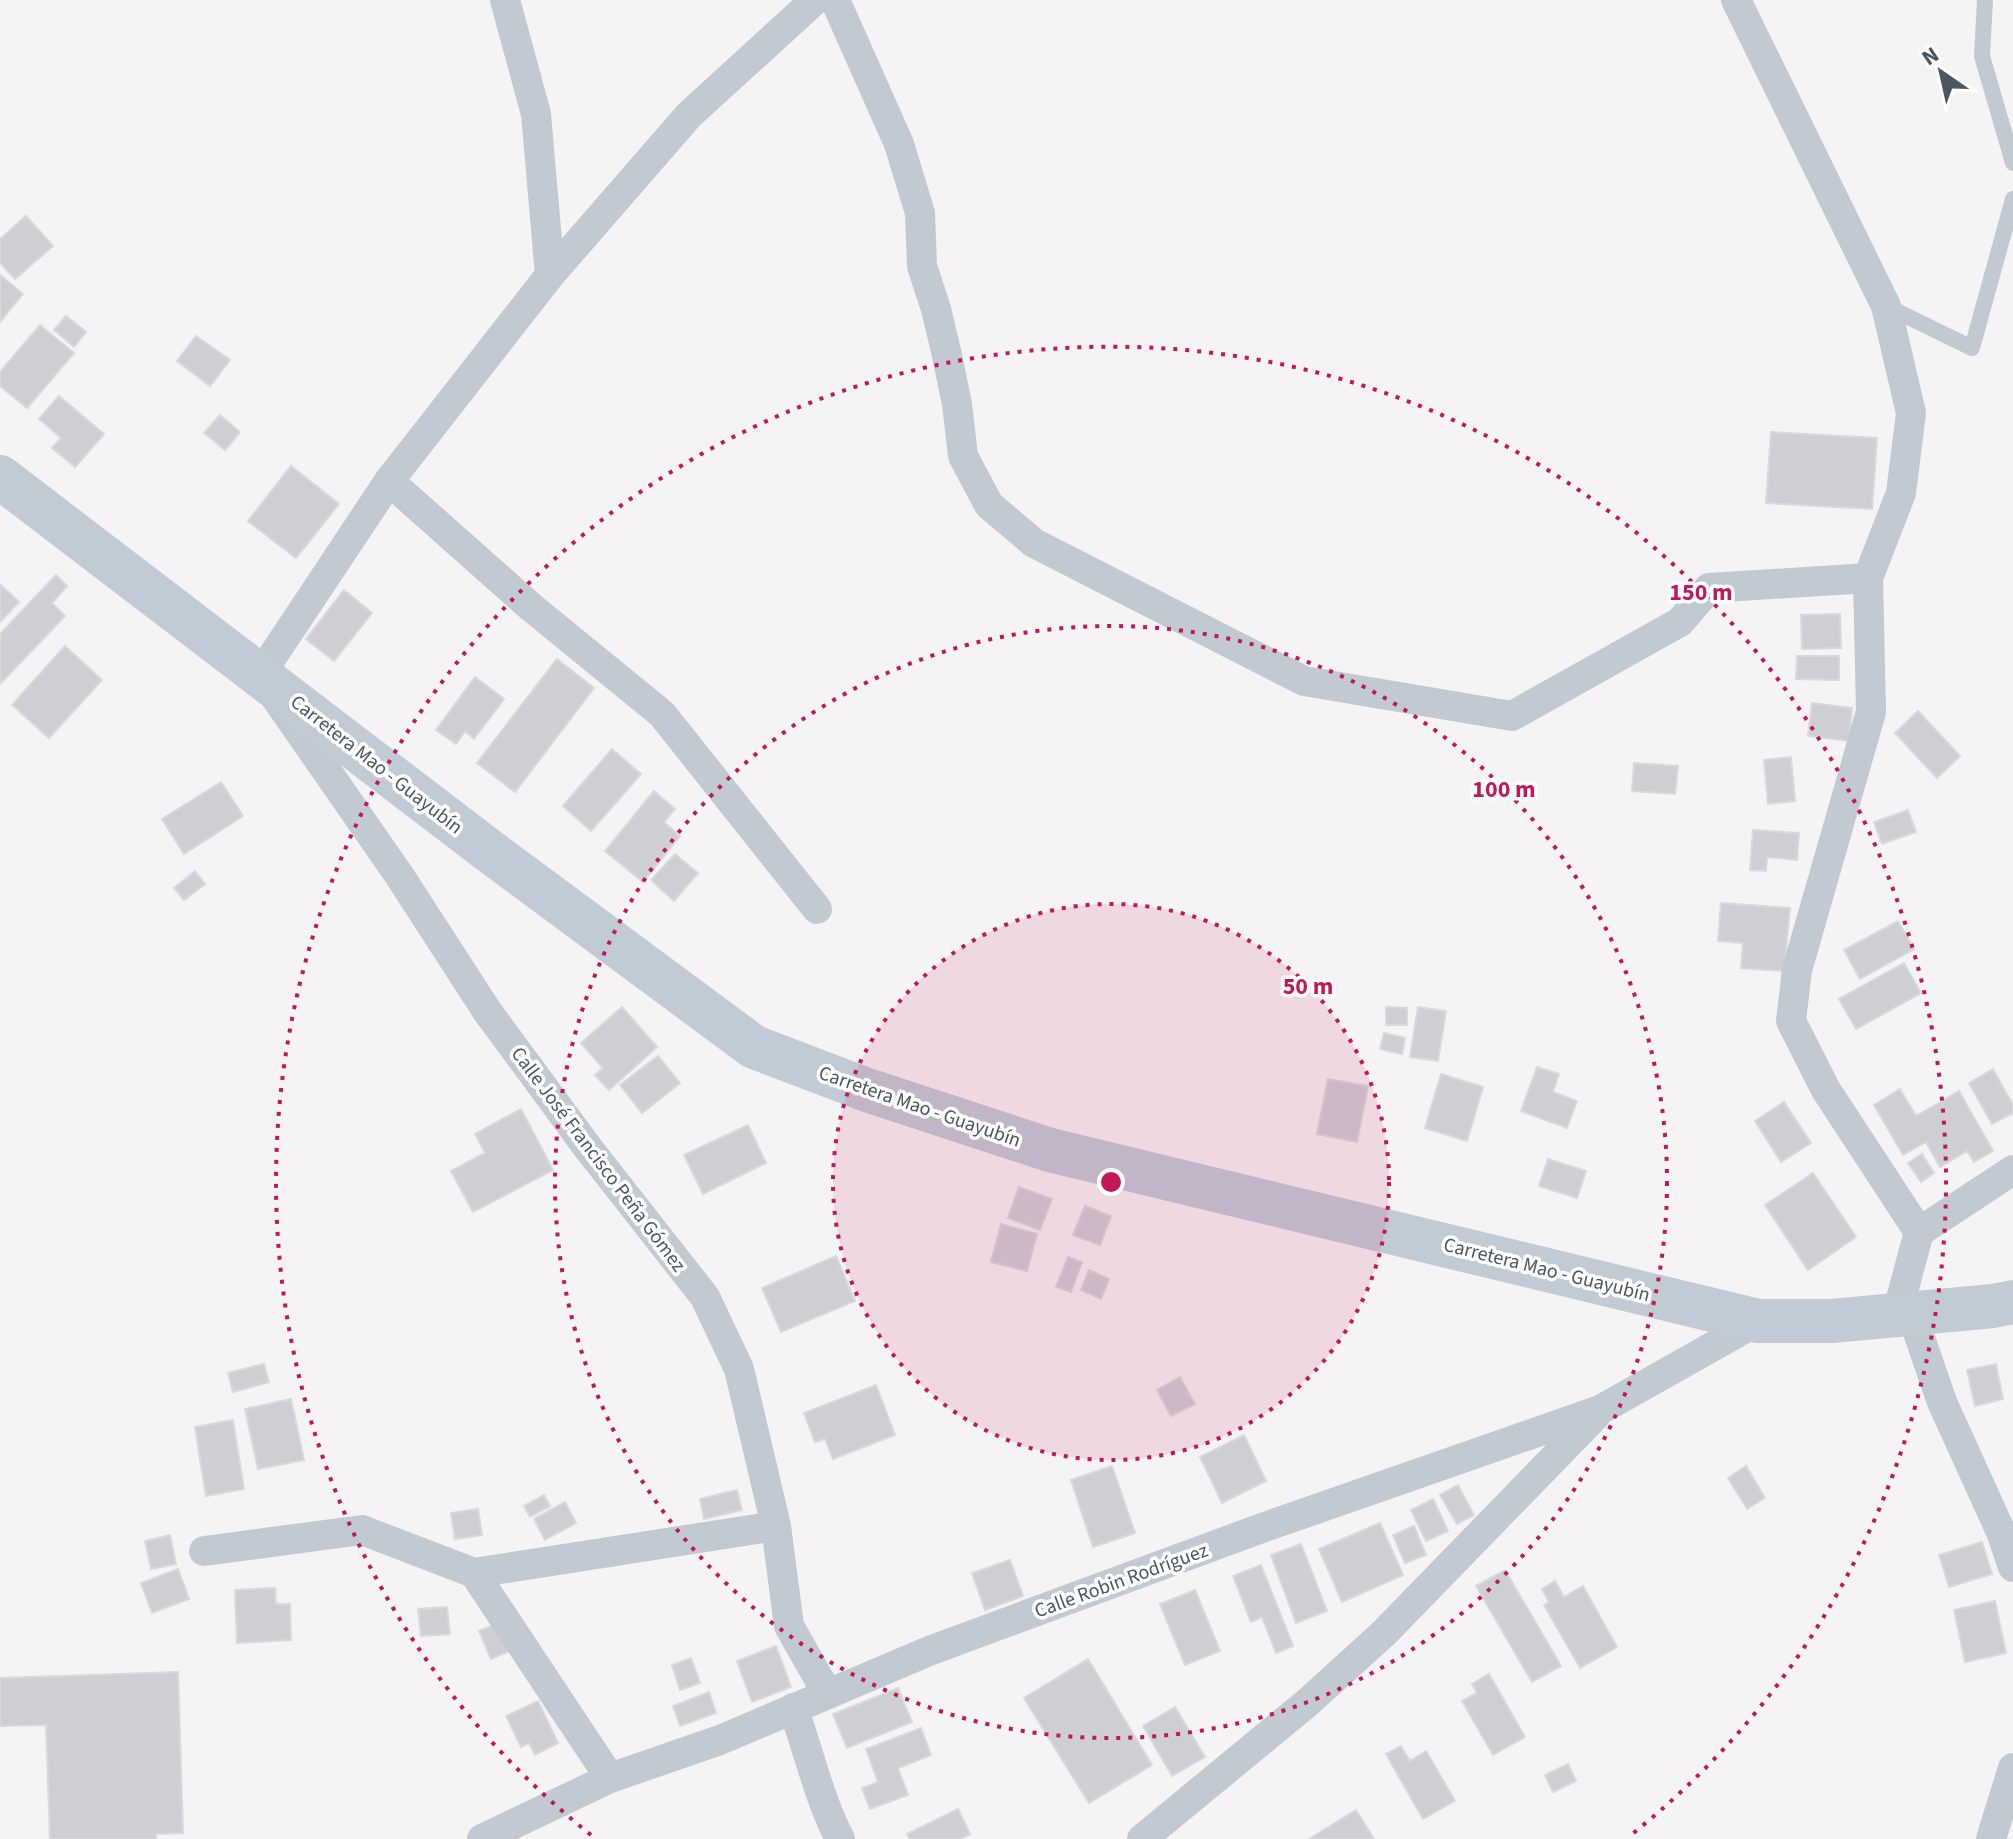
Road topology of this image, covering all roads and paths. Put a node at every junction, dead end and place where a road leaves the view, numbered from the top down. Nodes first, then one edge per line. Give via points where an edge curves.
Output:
1 (505, 0) edge
2 (815, 0) edge
3 (835, 0) edge
4 (1736, 0) edge
5 (1985, 0) edge
6 (2013, 163) edge
7 (2013, 199) edge
8 (550, 275) junction
9 (1886, 306) junction
10 (0, 477) edge
11 (389, 481) junction
12 (1868, 578) junction
13 (260, 675) junction
14 (817, 909) dead end
15 (2013, 1170) edge
16 (1919, 1232) junction
17 (2013, 1302) edge
18 (1904, 1313) junction
19 (1758, 1321) junction
20 (1600, 1410) junction
21 (776, 1526) junction
22 (204, 1551) dead end
23 (2013, 1567) edge
24 (474, 1573) junction
25 (827, 1693) junction
26 (793, 1708) junction
27 (2013, 1768) edge
28 (610, 1778) junction
29 (482, 1839) edge
30 (840, 1839) edge
31 (1142, 1839) edge
32 (1991, 1839) edge

1 - 8 street via 536,114
2 - 8 street via 689,115
3 - 12 street via 899,144 920,213 922,266 951,377 963,456 989,505 1034,543 1304,681 1512,716 1680,622 1709,588
4 - 9 street
5 - 6 lane via 1982,56
7 - 9 lane via 1972,348
8 - 11 street
9 - 12 street via 1911,413 1901,493
10 - 13 main road, Carretera Mao - Guayubín
11 - 13 street
11 - 14 street via 662,714
12 - 16 street via 1871,712 1797,970 1791,1021 1826,1090
13 - 19 main road, Carretera Mao - Guayubín via 754,1047 1050,1150
13 - 21 street, Calle José Francisco Peña Gómez via 487,1011 705,1297 739,1369
15 - 16 street
16 - 18 street
17 - 18 main road, Carretera Mao - Guayubín
18 - 19 main road, Carretera Mao - Guayubín via 1832,1321
18 - 23 street
19 - 20 street, Calle Robin Rodríguez
20 - 25 street, Calle Robin Rodríguez via 1262,1528
20 - 31 street via 1384,1633
21 - 24 street
21 - 25 street, Calle José Francisco Peña Gómez via 789,1626
22 - 24 street via 362,1530
24 - 28 street
25 - 26 street, Calle Robin Rodríguez
26 - 28 street, Calle Robin Rodríguez
26 - 30 street via 826,1812
27 - 32 street
28 - 29 street, Calle Robin Rodríguez

